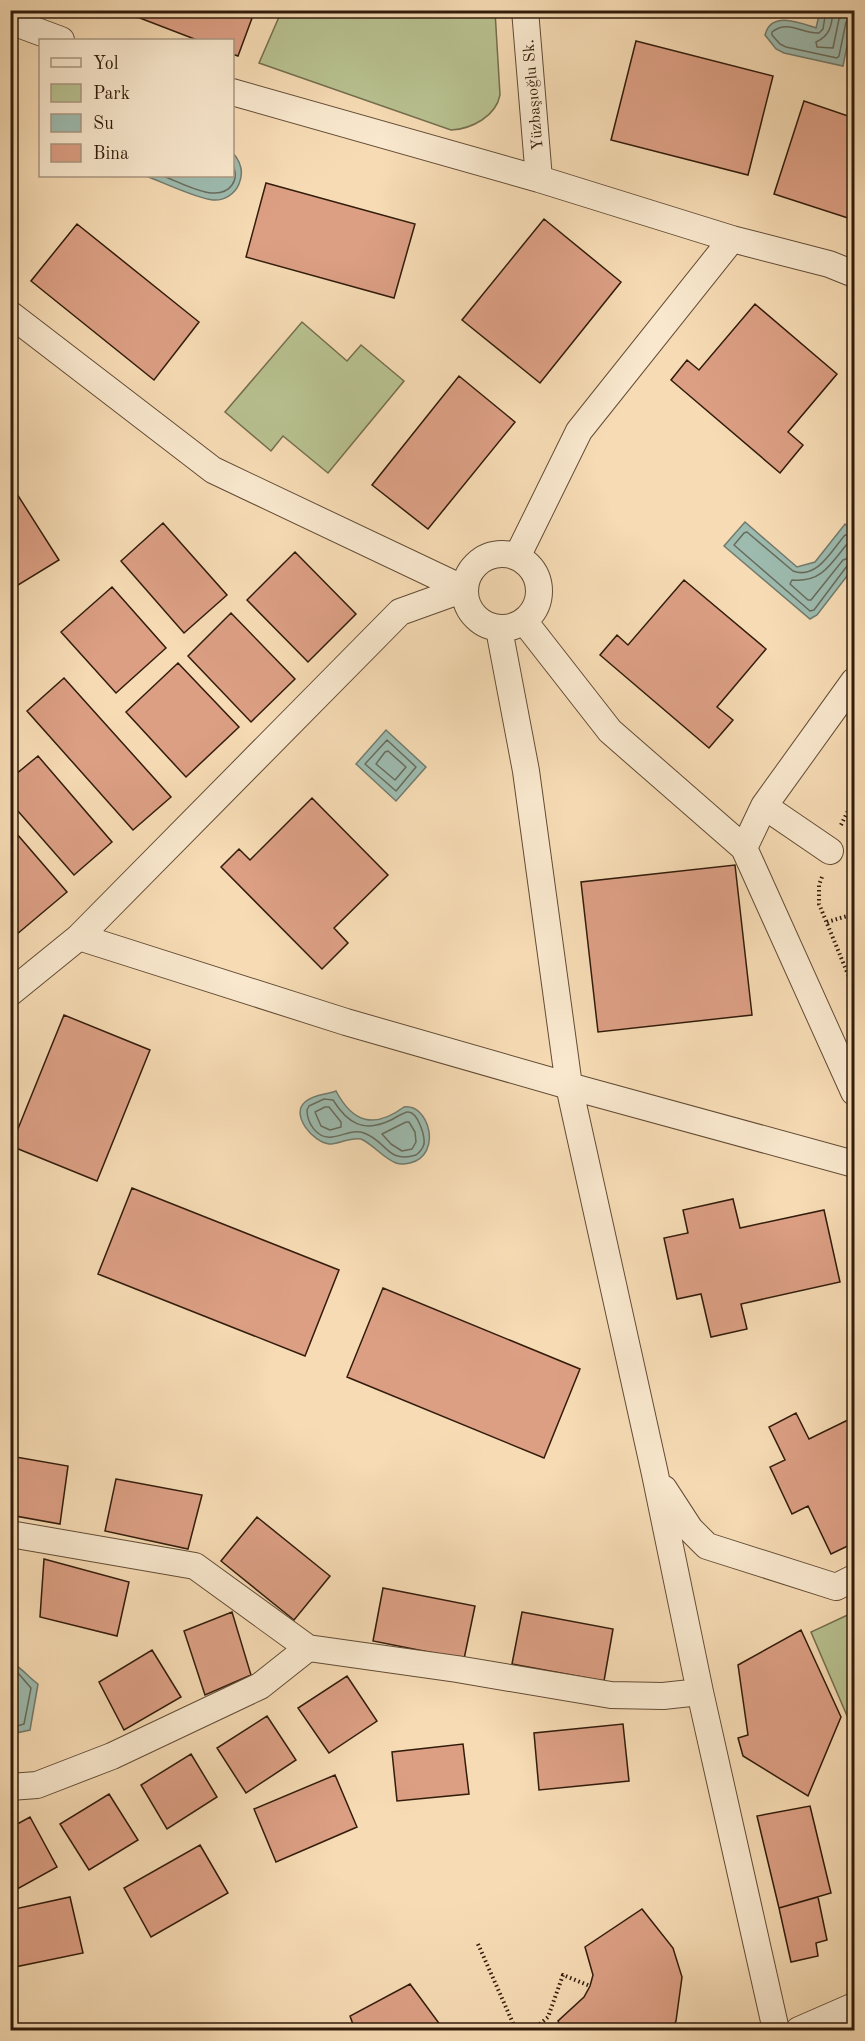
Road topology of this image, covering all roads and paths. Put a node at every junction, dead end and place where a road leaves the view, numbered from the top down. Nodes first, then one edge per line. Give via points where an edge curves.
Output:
1 (525, 10) edge
2 (10, 21) edge
3 (57, 39) edge
4 (234, 93) edge
5 (539, 179) junction
6 (732, 239) junction
7 (855, 274) edge
8 (10, 314) edge
9 (517, 557) junction
10 (464, 589) junction
11 (524, 621) junction
12 (499, 629) junction
13 (855, 681) edge
14 (855, 799) edge
15 (764, 806) junction
16 (744, 848) junction
17 (830, 851) junction
18 (855, 914) edge
19 (827, 922) junction
20 (79, 937) junction
21 (855, 989) edge
22 (10, 993) edge
23 (569, 1086) junction
24 (855, 1092) edge
25 (855, 1164) edge
26 (655, 1474) junction
27 (10, 1533) edge
28 (855, 1578) edge
29 (308, 1648) junction
30 (700, 1692) junction
31 (10, 1787) edge
32 (478, 1944) dead end
33 (590, 1986) dead end
34 (855, 2006) edge
35 (516, 2031) edge
36 (533, 2031) edge
37 (776, 2031) edge
38 (799, 2031) edge

1 - 5 street, Yüzbaşıoğlu Sk.
2 - 3 street
4 - 5 street
5 - 6 street
6 - 7 street
6 - 9 street via 579,431
8 - 10 street via 213,470
9 - 10 street via 491,555 481,560 472,568
9 - 11 street via 531,570 539,587 538,600
10 - 12 street via 470,611 478,620
10 - 20 street via 400,612
11 - 12 street
11 - 16 street via 610,731
12 - 23 street via 526,771
13 - 15 street
14 - 17 path
15 - 16 street
15 - 17 street
16 - 24 street
17 - 19 path via 819,885 819,904
18 - 19 path
19 - 21 path
20 - 22 street
20 - 23 street via 346,1022
23 - 25 street
23 - 26 street
26 - 28 street via 690,1530 707,1546 836,1587
26 - 30 street
27 - 29 street via 195,1566
29 - 30 street via 611,1695
29 - 31 street via 260,1686 112,1756 37,1785
30 - 37 street
32 - 35 path
33 - 36 path via 563,1975 548,2017
34 - 38 street

